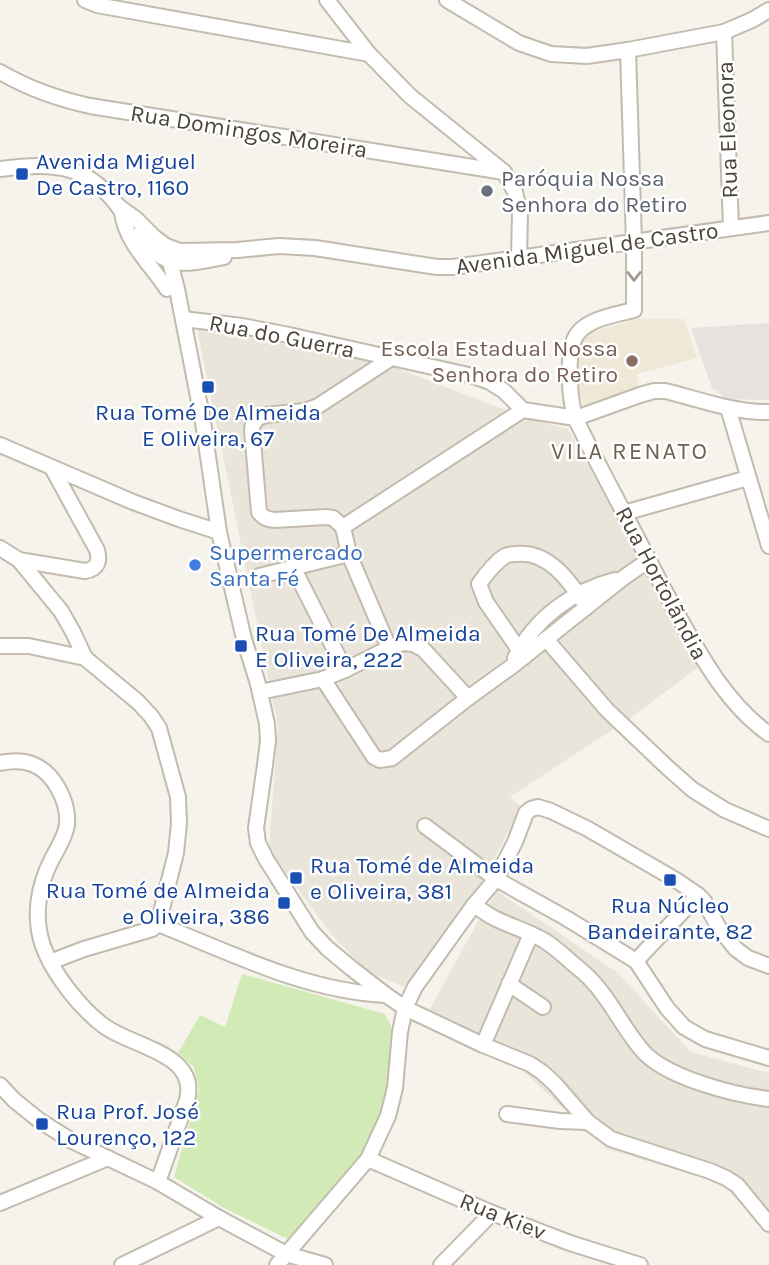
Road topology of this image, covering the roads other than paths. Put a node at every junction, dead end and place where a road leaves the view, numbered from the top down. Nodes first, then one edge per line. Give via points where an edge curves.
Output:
1 (327, 0) edge
2 (447, 0) edge
3 (94, 2) edge
4 (769, 9) edge
5 (724, 32) junction
6 (628, 50) junction
7 (369, 54) junction
8 (0, 73) edge
9 (0, 169) edge
10 (504, 172) junction
11 (120, 209) junction
12 (769, 223) edge
13 (731, 228) junction
14 (634, 242) junction
15 (161, 250) junction
16 (237, 250) junction
17 (520, 257) junction
18 (170, 262) junction
19 (167, 289) junction
20 (183, 319) junction
21 (390, 359) junction
22 (729, 408) junction
23 (523, 411) junction
24 (769, 412) edge
25 (576, 418) junction
26 (0, 445) edge
27 (52, 468) junction
28 (748, 478) junction
29 (624, 513) junction
30 (343, 527) junction
31 (219, 532) junction
32 (769, 546) edge
33 (0, 548) edge
34 (349, 554) junction
35 (649, 560) junction
36 (19, 561) junction
37 (293, 567) junction
38 (259, 576) dead end
39 (623, 578) junction
40 (578, 593) junction
41 (586, 607) junction
42 (546, 639) junction
43 (0, 646) edge
44 (389, 648) junction
45 (521, 654) junction
46 (85, 658) junction
47 (345, 670) junction
48 (323, 679) junction
49 (260, 692) junction
50 (468, 698) junction
51 (767, 731) edge
52 (0, 763) edge
53 (425, 826) dead end
54 (769, 829) edge
55 (496, 879) junction
56 (698, 895) junction
57 (474, 905) junction
58 (158, 924) junction
59 (531, 933) junction
60 (636, 961) junction
61 (50, 962) junction
62 (768, 966) edge
63 (509, 984) junction
64 (386, 995) junction
65 (543, 1007) dead end
66 (405, 1008) junction
67 (483, 1045) junction
68 (769, 1058) edge
69 (0, 1085) edge
70 (769, 1099) edge
71 (507, 1114) dead end
72 (588, 1122) junction
73 (108, 1158) junction
74 (368, 1159) junction
75 (158, 1182) junction
76 (0, 1203) edge
77 (492, 1213) junction
78 (219, 1218) junction
79 (769, 1224) edge
80 (282, 1259) edge
81 (122, 1265) edge
82 (325, 1265) edge
83 (441, 1265) edge
84 (640, 1265) edge

1 - 7 street
2 - 6 street via 519,43 551,54 587,56
3 - 7 street
4 - 5 street
5 - 6 street
5 - 13 street, Rua Eleonora
6 - 14 street
7 - 10 street via 410,96
8 - 10 street, Rua Domingos Moreira via 40,93 90,106
9 - 11 street, Avenida Miguel de Castro via 73,170 101,186
10 - 17 street via 520,213
11 - 15 street, Avenida Miguel de Castro
11 - 15 street, Avenida Miguel de Castro via 136,219
11 - 19 street via 130,238
12 - 13 street, Avenida Miguel de Castro
13 - 14 street, Avenida Miguel de Castro
14 - 17 street, Avenida Miguel de Castro
14 -> 25 street, Rua Hortolãndia via 634,310 587,325 575,338 570,379
15 - 16 street, Avenida Miguel de Castro
15 - 18 street
15 - 19 street
16 - 17 street, Avenida Miguel de Castro via 315,248 437,267
16 - 18 street, Avenida Miguel de Castro via 223,257
18 - 20 street
19 - 20 street
20 - 21 street, Rua do Guerra via 277,332
20 - 31 street
21 - 23 street, Rua do Guerra via 490,382
21 - 30 street via 318,406 266,415 253,424 262,516 274,520 326,517
22 - 24 street
22 - 25 street via 654,391
22 - 28 street
23 - 25 street
23 - 30 street
25 - 29 street, Rua Hortolãndia
26 - 27 street
27 - 31 street
27 - 36 street via 97,550 99,563 85,571
28 - 29 street
28 - 32 street
29 - 35 street, Rua Hortolãndia
30 - 34 street
31 - 49 street
33 - 36 street
34 - 37 street
34 - 44 street
35 - 39 street
35 - 51 street, Rua Hortolãndia via 727,695
36 - 46 street via 61,611
37 - 38 street
37 - 47 street
39 - 40 street
39 - 41 street
40 - 41 street
40 - 45 street via 544,618
40 - 45 street via 545,559 524,553 507,555 490,569 479,584
41 - 42 street
42 - 45 street
42 - 54 street via 607,710 684,783 724,810
43 - 46 street via 29,646
44 - 47 street
44 - 50 street via 402,643 422,649
45 - 50 street via 511,667
46 - 58 street via 151,716 172,772 179,823
47 - 48 street
48 - 49 street
48 - 50 street via 380,760 392,758
49 - 64 street via 268,741 258,843 312,932
52 - 61 street via 21,762 40,768 57,786 66,811 65,833 43,878 37,915
53 - 55 street
55 - 56 street via 526,813 538,807 588,829
55 - 57 street
55 - 60 street
56 - 60 street
56 - 62 street via 736,949
57 - 59 street
57 - 66 street
58 - 61 street
58 - 64 street via 300,979
59 - 63 street
59 - 70 street via 597,986 652,1060 683,1077
60 - 68 street via 684,1027 705,1039
61 - 75 street via 103,1026 167,1057 185,1073 187,1100
63 - 65 street
63 - 67 street
64 - 66 street
66 - 67 street
66 - 74 street via 395,1088
67 - 72 street via 542,1072
69 - 73 street via 40,1121
71 - 72 street
72 - 79 street via 611,1139 726,1178 748,1196
73 - 75 street
73 - 76 street
74 - 77 street, Rua Kiev
74 - 80 street
75 - 78 street
77 - 83 street
77 - 84 street, Rua Kiev
78 - 80 street
78 - 81 street
80 - 82 street

